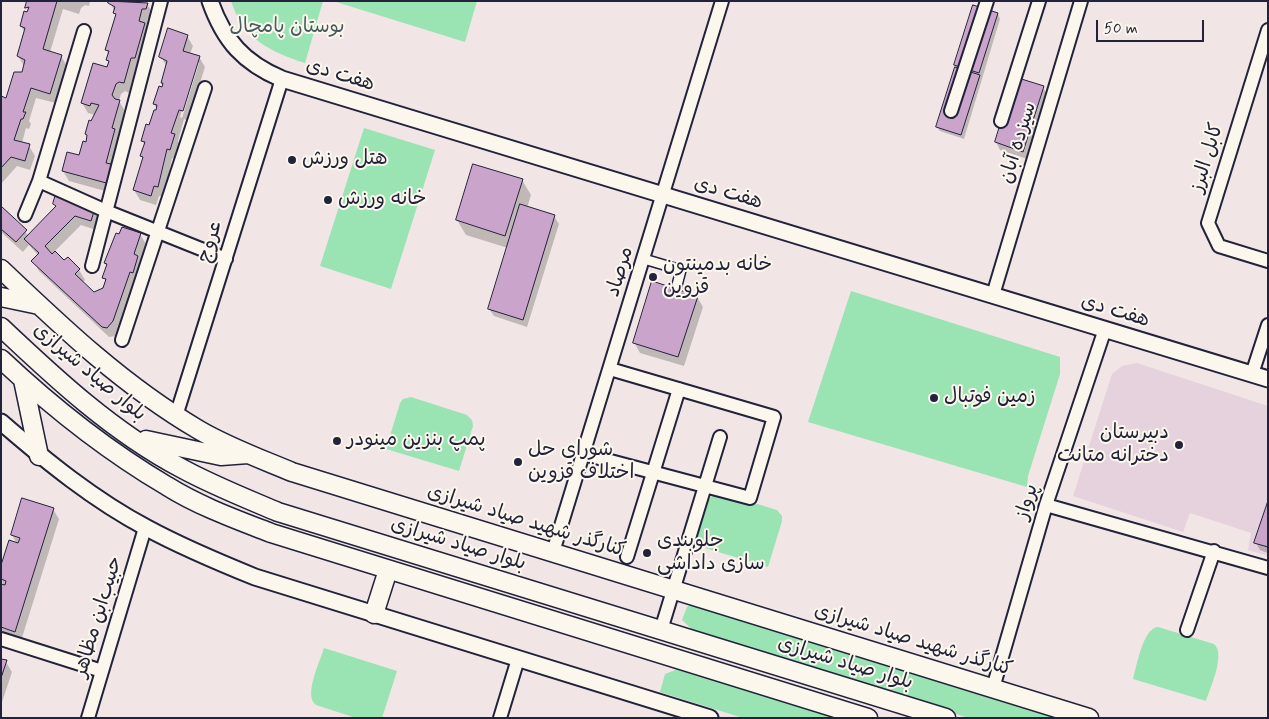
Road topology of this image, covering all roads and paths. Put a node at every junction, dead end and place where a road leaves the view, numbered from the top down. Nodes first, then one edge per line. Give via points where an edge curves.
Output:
1 (161, 1) edge
2 (210, 1) edge
3 (722, 1) edge
4 (987, 1) edge
5 (1039, 1) edge
6 (1081, 1) edge
7 (84, 30) dead end
8 (1268, 30) edge
9 (282, 79) junction
10 (205, 88) dead end
11 (951, 112) dead end
12 (1002, 121) dead end
13 (39, 181) junction
14 (664, 195) junction
15 (106, 211) junction
16 (25, 215) dead end
17 (158, 231) junction
18 (226, 259) junction
19 (644, 259) junction
20 (1268, 261) edge
21 (92, 266) dead end
22 (1, 269) edge
23 (676, 289) dead end
24 (993, 295) junction
25 (1, 297) edge
26 (39, 305) junction
27 (1268, 325) edge
28 (1, 327) edge
29 (1105, 329) junction
30 (122, 340) dead end
31 (1, 359) edge
32 (610, 369) junction
33 (1252, 374) junction
34 (1268, 379) edge
35 (23, 380) junction
36 (679, 389) junction
37 (176, 416) junction
38 (1, 422) edge
39 (130, 436) junction
40 (720, 437) dead end
41 (248, 454) junction
42 (584, 454) junction
43 (40, 456) junction
44 (653, 472) junction
45 (704, 486) junction
46 (1046, 505) junction
47 (145, 528) junction
48 (1214, 551) junction
49 (553, 552) junction
50 (627, 557) dead end
51 (1268, 568) edge
52 (388, 570) junction
53 (673, 589) junction
54 (374, 614) junction
55 (661, 630) junction
56 (1187, 630) dead end
57 (1, 639) edge
58 (518, 659) junction
59 (102, 671) junction
60 (993, 688) junction
61 (88, 718) edge
62 (500, 718) edge
63 (710, 718) edge
64 (868, 718) edge
65 (946, 718) edge
66 (1089, 718) edge

1 - 15 street
2 - 9 street, هفت دی via 217,21 240,53 262,71
3 - 14 street, مرصاد
4 - 11 street
5 - 12 street
6 - 24 street, سیزده آبان
7 - 13 street
8 - 20 street, کابل البرز via 1208,224 1219,246
9 - 14 street, هفت دی
9 - 18 street, عروج
10 - 17 street
13 - 15 street
13 - 16 street
14 - 19 street, مرصاد
14 - 24 street, هفت دی
15 - 17 street
15 - 21 street
17 - 18 street
17 - 30 street
18 - 37 street, عروج
19 - 23 street via 681,270
19 - 32 street, مرصاد
22 - 26 main road, کنارگذر شهید صیاد شیرازی
24 - 29 street, هفت دی
25 - 26 main road
26 - 37 main road, کنارگذر شهید صیاد شیرازی via 109,368
27 - 33 street
28 - 39 main road, بلوار صیاد شیرازی via 83,401
29 - 33 street, هفت دی
29 - 46 street, پرواز
31 - 35 main road
32 - 36 street
32 - 42 street, مرصاد
33 - 34 street, هفت دی
35 - 43 main road
35 - 52 main road via 89,435 168,487 270,534
36 - 44 street
36 - 45 street via 774,417 750,498
37 - 41 main road, کنارگذر شهید صیاد شیرازی
38 - 43 street
39 - 41 main road via 221,456
39 - 55 main road, بلوار صیاد شیرازی via 179,467 278,512
40 - 45 street
41 - 49 main road, کنارگذر شهید صیاد شیرازی via 292,472
42 - 44 street
42 - 49 street, مرصاد
43 - 47 street
44 - 45 street
44 - 50 street
45 - 53 street
46 - 48 street
46 - 60 street, پرواز
47 - 54 street via 255,577
47 - 59 street, حبیب‌ابن مظاهر
48 - 51 street
48 - 56 street
49 - 53 main road, کنارگذر شهید صیاد شیرازی
52 - 54 main road
52 - 64 main road
53 - 55 street
53 - 60 main road, کنارگذر شهید صیاد شیرازی
54 - 58 street
55 - 65 main road, بلوار صیاد شیرازی
57 - 59 street
58 - 62 street
58 - 63 street
59 - 61 street, حبیب‌ابن مظاهر
60 - 66 main road, کنارگذر شهید صیاد شیرازی

